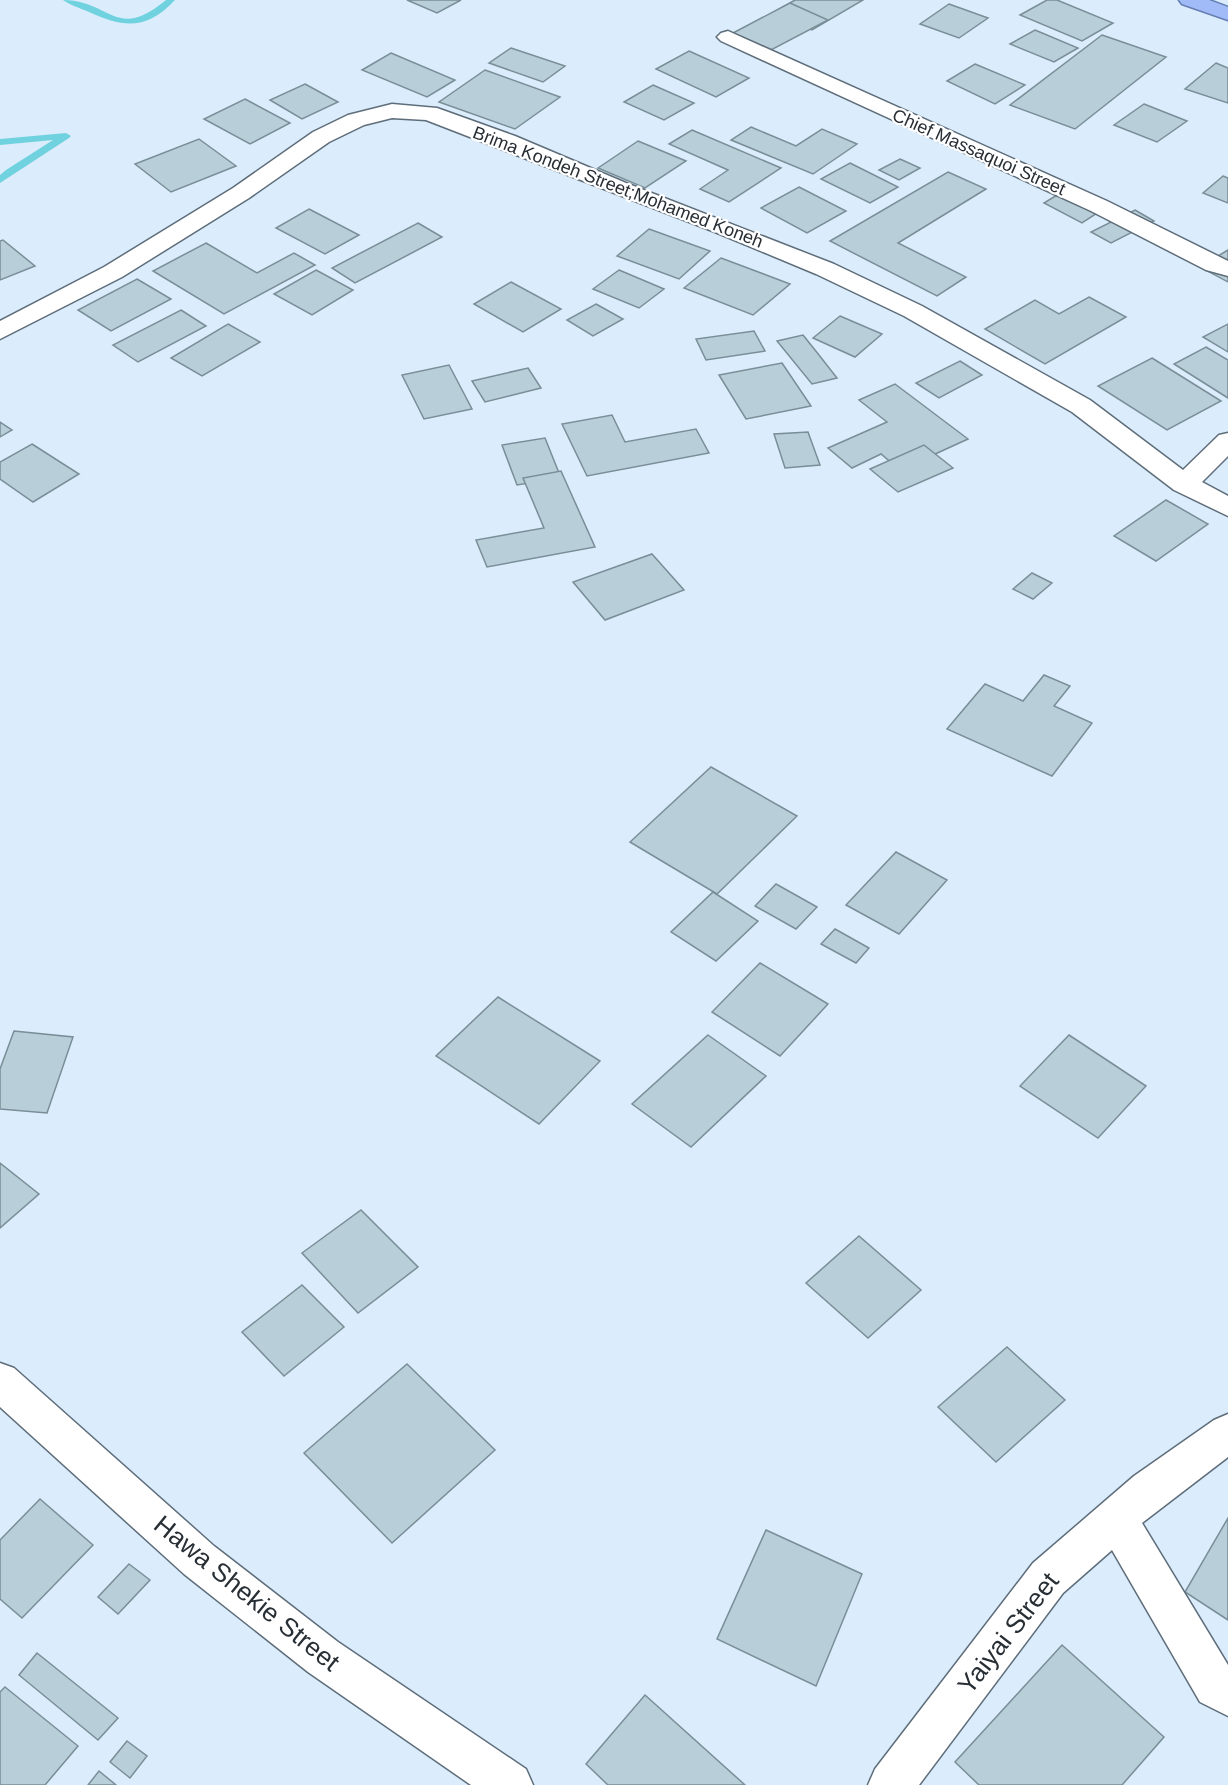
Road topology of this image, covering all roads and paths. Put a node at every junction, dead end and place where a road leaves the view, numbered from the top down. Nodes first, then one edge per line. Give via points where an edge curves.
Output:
1 (1189, 0) edge
2 (1228, 14) edge
3 (728, 37) dead end
4 (1228, 269) edge
5 (0, 331) edge
6 (1228, 441) edge
7 (1184, 484) junction
8 (1228, 507) edge
9 (0, 1381) edge
10 (1228, 1433) edge
11 (1116, 1518) junction
12 (1228, 1694) edge
13 (510, 1785) edge
14 (891, 1785) edge

1 - 2 highway
3 - 4 street, Chief Massaquoi Street
5 - 7 street, Brima Kondeh Street;Mohamed Koneh via 113,272 241,193 321,137 356,120 392,111 429,113 723,227 913,310 1081,406
6 - 7 street
7 - 8 street, Brima Kondeh Street;Mohamed Koneh
9 - 13 street, Hawa Shekie Street via 208,1567 323,1657
10 - 11 street, Yaiyai Street
11 - 12 street via 1216,1686
11 - 14 street, Yaiyai Street via 1048,1578

